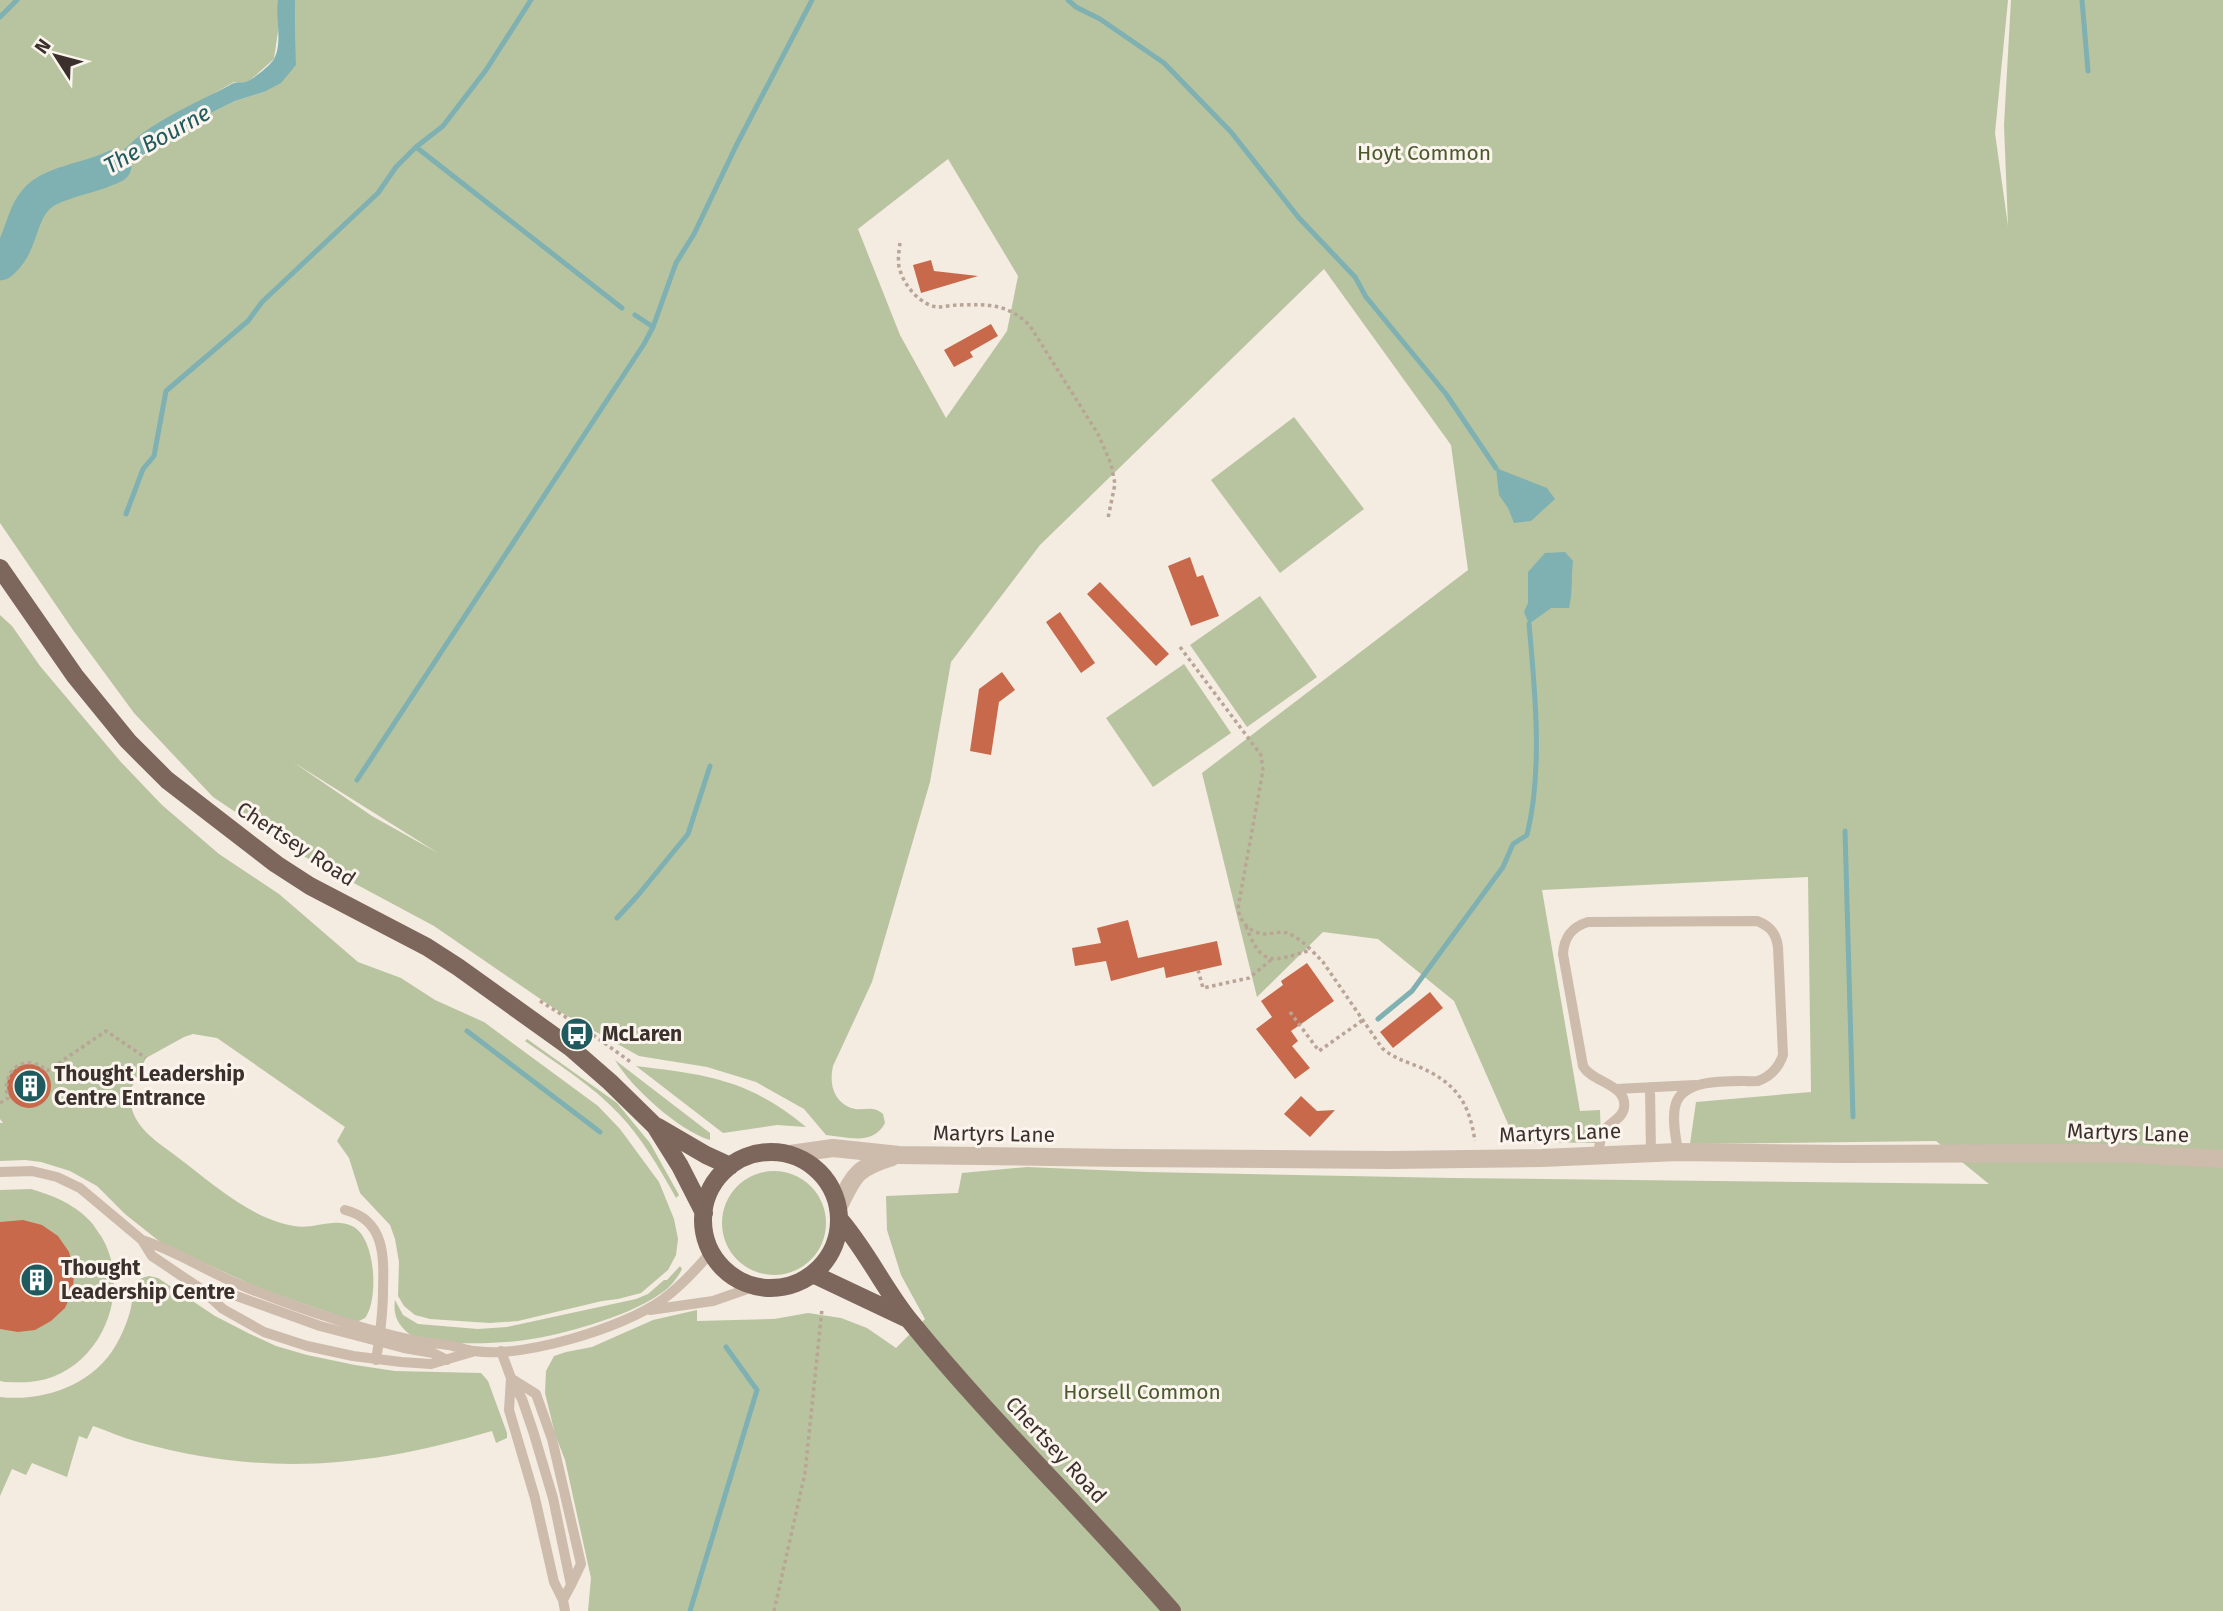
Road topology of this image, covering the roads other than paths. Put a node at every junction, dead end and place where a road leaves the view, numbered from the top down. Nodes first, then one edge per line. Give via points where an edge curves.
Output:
1 (0, 570) edge
2 (1698, 1084) junction
3 (1650, 1087) junction
4 (1616, 1089) junction
5 (655, 1126) junction
6 (1678, 1152) junction
7 (1651, 1153) junction
8 (790, 1154) junction
9 (898, 1155) junction
10 (1598, 1155) junction
11 (2223, 1159) edge
12 (730, 1166) junction
13 (0, 1172) edge
14 (345, 1210) dead end
15 (704, 1213) junction
16 (839, 1214) junction
17 (142, 1240) junction
18 (711, 1252) junction
19 (813, 1274) junction
20 (756, 1286) junction
21 (201, 1289) junction
22 (644, 1311) junction
23 (908, 1319) junction
24 (380, 1337) junction
25 (501, 1351) junction
26 (474, 1352) junction
27 (376, 1360) junction
28 (447, 1360) junction
29 (511, 1378) junction
30 (564, 1551) junction
31 (548, 1555) junction
32 (571, 1585) junction
33 (564, 1605) edge
34 (1172, 1611) edge

1 - 5 main road, Chertsey Road via 75,677 167,780 302,881 458,967 571,1048
2 - 3 lane
2 - 4 lane via 1758,1081 1780,1065 1778,947 1774,933 1764,923 1588,922 1571,932 1563,954 1583,1066 1592,1077
2 - 6 lane via 1676,1101
3 - 4 lane
3 - 7 lane
4 - 10 lane via 1625,1104 1622,1114 1603,1131
5 - 12 main road, Chertsey Road
5 - 15 main road, Chertsey Road
6 - 7 street, Martyrs Lane
6 - 11 street, Martyrs Lane via 2117,1153
7 - 10 street, Martyrs Lane
8 - 9 street, Martyrs Lane via 833,1148
8 - 12 main road via 768,1151
8 - 16 main road via 810,1163 826,1179
9 - 10 street, Martyrs Lane via 1478,1159
9 - 16 street, Martyrs Lane via 863,1167
12 - 15 main road via 713,1184
13 - 17 lane via 32,1171 80,1188
14 - 24 lane via 371,1224 381,1246
15 - 18 main road
16 - 19 main road via 838,1234 829,1256
16 - 23 main road, Chertsey Road
17 - 21 lane via 152,1256
17 - 24 lane via 243,1286
18 - 20 main road via 725,1270
18 - 22 lane via 683,1284
19 - 20 main road via 792,1285
19 - 23 main road, Chertsey Road
20 - 22 lane via 713,1301
21 - 24 lane via 231,1294 320,1326
21 - 27 lane via 223,1309 264,1332
22 - 25 lane via 572,1338
23 - 34 main road, Chertsey Road
24 - 26 lane
24 - 27 lane
24 - 28 lane
25 - 26 lane
25 - 29 lane
26 - 28 lane
27 - 28 lane via 431,1364
29 - 30 lane via 533,1431
29 - 31 lane via 509,1410
29 - 32 lane via 536,1394 552,1440 581,1564
30 - 31 lane
30 - 32 lane
31 - 33 lane
32 - 33 lane

